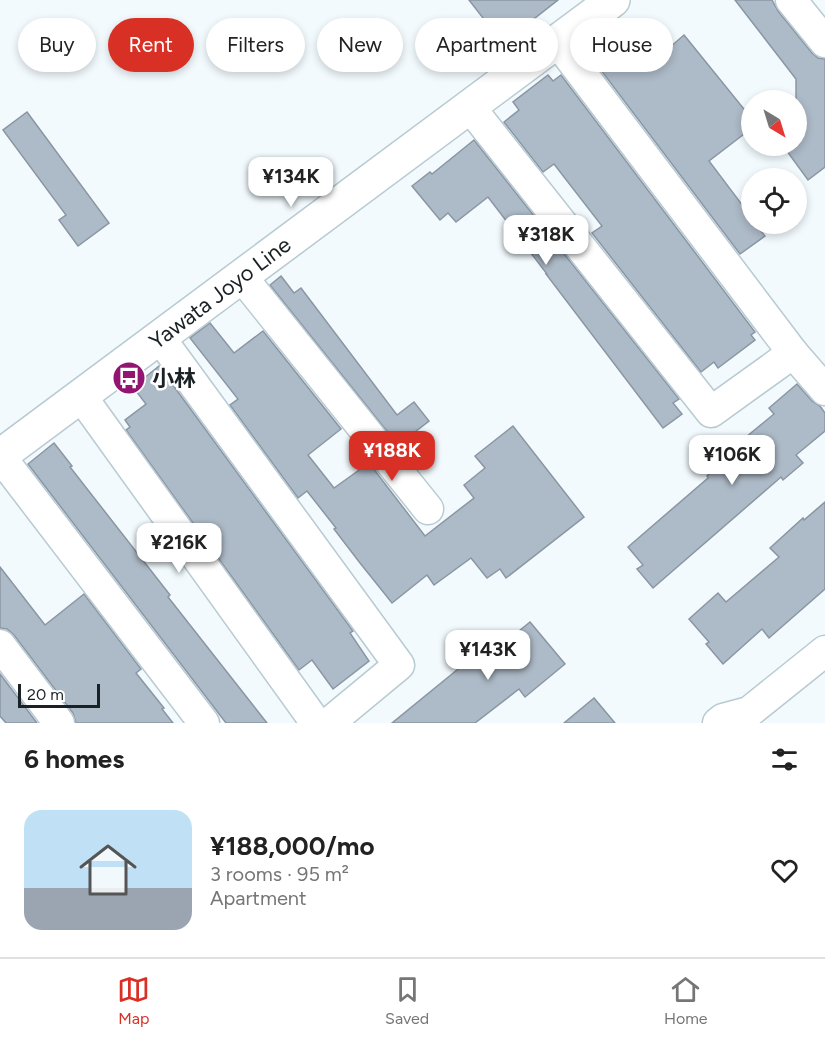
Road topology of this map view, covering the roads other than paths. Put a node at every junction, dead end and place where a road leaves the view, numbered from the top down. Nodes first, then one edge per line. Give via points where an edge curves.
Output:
1 (613, 0) edge
2 (791, 0) edge
3 (558, 40) edge
4 (558, 42) edge
5 (825, 42) edge
6 (516, 72) edge
7 (470, 106) junction
8 (242, 277) junction
9 (160, 338) junction
10 (793, 353) junction
11 (825, 390) edge
12 (81, 396) junction
13 (3, 449) edge
14 (428, 509) dead end
15 (0, 645) edge
16 (825, 651) edge
17 (59, 723) edge
18 (204, 723) edge
19 (316, 723) edge
20 (329, 723) edge
21 (718, 723) edge

1 - 3 main road, Yawata Joyo Line
2 - 5 street
4 - 10 street
6 - 7 main road, Yawata Joyo Line
7 - 8 main road, Yawata Joyo Line
7 - 10 street via 711,412
8 - 9 main road, Yawata Joyo Line
8 - 14 street
9 - 12 main road, Yawata Joyo Line
9 - 20 street via 399,665
10 - 11 street
12 - 13 main road, Yawata Joyo Line
12 - 19 street
13 - 18 street
15 - 17 street
16 - 21 street via 749,712

